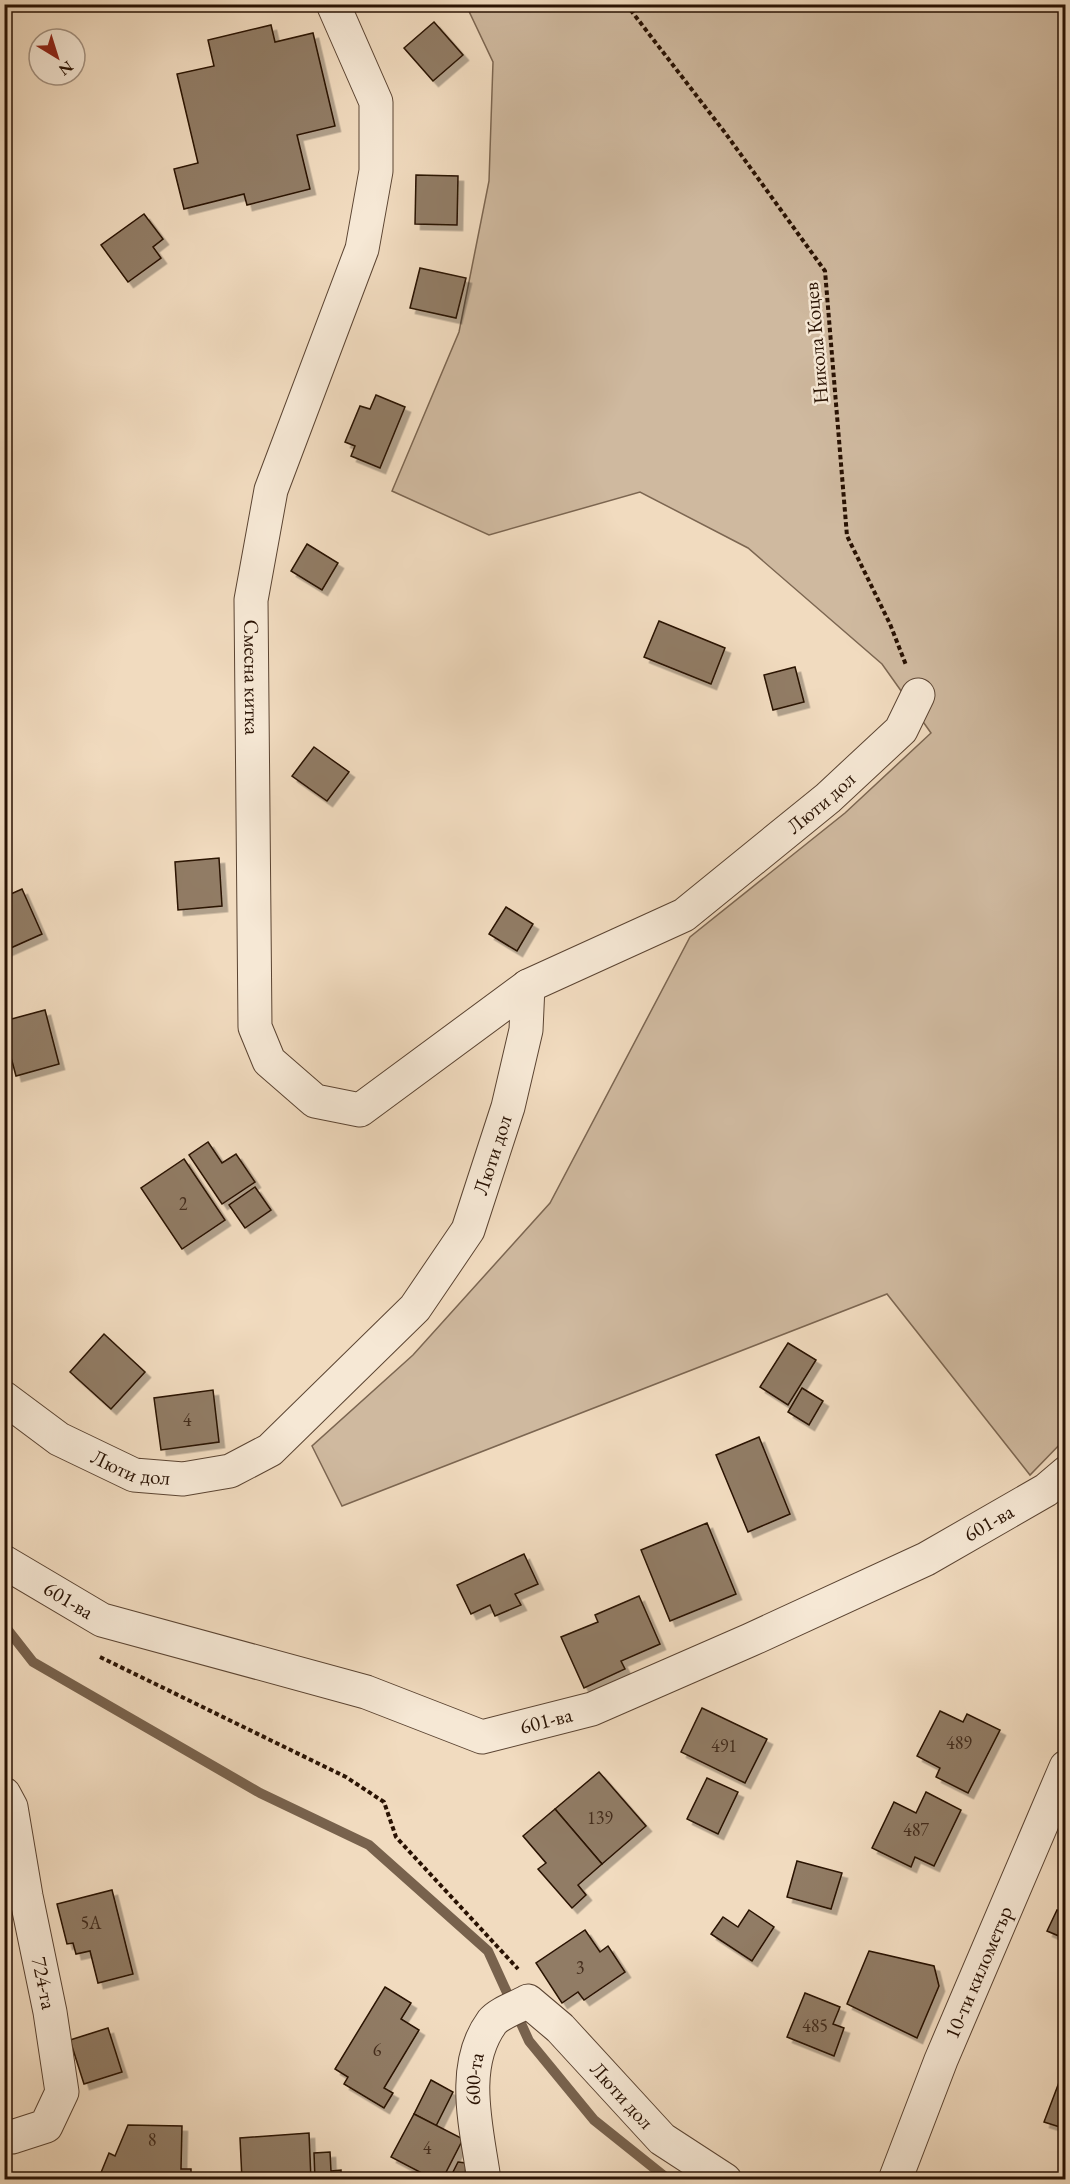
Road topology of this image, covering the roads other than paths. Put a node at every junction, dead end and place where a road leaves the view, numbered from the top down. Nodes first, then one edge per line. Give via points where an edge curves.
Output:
1 (333, 4) edge
2 (918, 695) road end
3 (528, 986) junction
4 (4, 1398) edge
5 (1065, 1473) edge
6 (4, 1562) edge
7 (1065, 1767) edge
8 (4, 1794) edge
9 (528, 2001) joint
10 (4, 2134) edge
11 (484, 2180) edge
12 (724, 2180) edge
13 (895, 2180) edge

1 - 3 street, Смесна китка via 376,102 376,171 362,249 271,489 251,600 255,1027 269,1061 315,1101 360,1110
2 - 3 street, Люти дол via 901,730 828,798 684,915
3 - 4 street, Люти дол via 526,1030 508,1107 468,1230 415,1308 270,1450 230,1471 183,1479 134,1474 60,1439
5 - 6 street, 601-ва via 1046,1490 926,1559 750,1640 592,1709 482,1737 366,1692 102,1620
7 - 13 street, 10-ти километър via 940,2060
8 - 10 street, 724-та via 11,1807 62,2092 46,2126 12,2137
9 - 11 street, 600-та via 493,2020 478,2050 472,2095
9 - 12 street, Люти дол via 560,2028 662,2139

